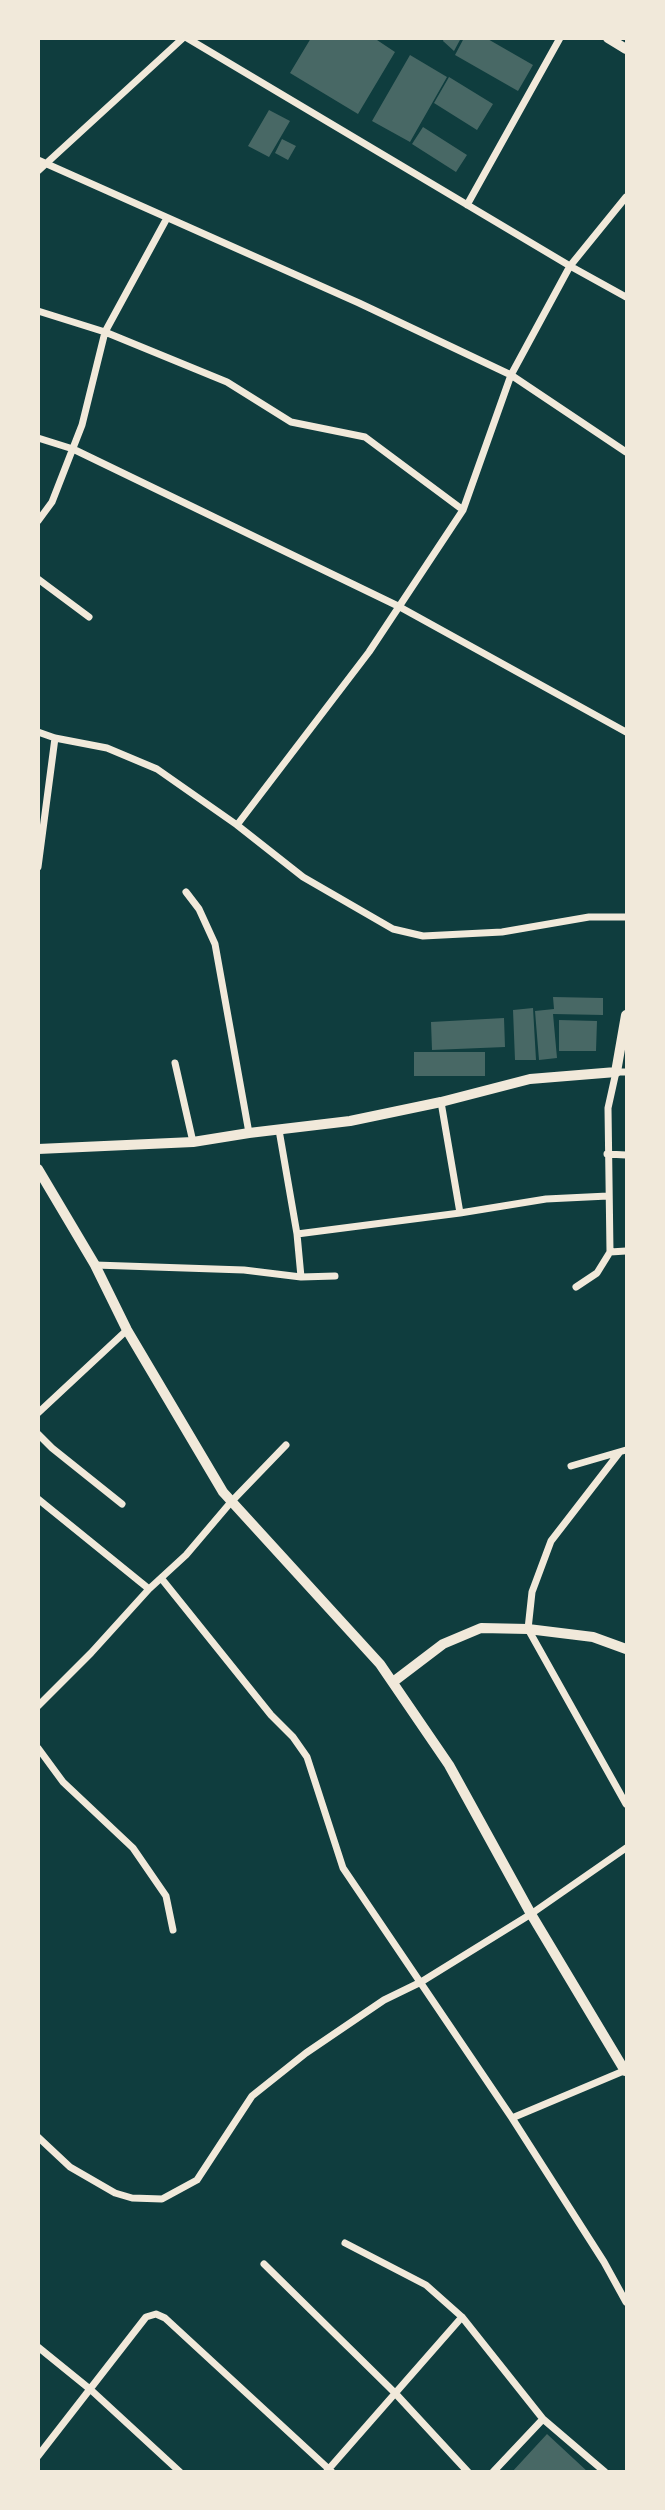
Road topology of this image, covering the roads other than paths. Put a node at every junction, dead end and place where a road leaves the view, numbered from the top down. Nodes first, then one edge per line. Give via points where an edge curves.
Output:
1 (185, 38) edge
2 (560, 38) edge
3 (608, 38) edge
4 (626, 49) edge
5 (42, 162) edge
6 (38, 171) edge
7 (626, 197) edge
8 (467, 205) junction
9 (167, 218) junction
10 (570, 267) junction
11 (626, 297) edge
12 (38, 311) edge
13 (105, 332) junction
14 (511, 375) junction
15 (38, 438) edge
16 (73, 449) junction
17 (626, 452) edge
18 (463, 510) junction
19 (38, 521) edge
20 (38, 579) edge
21 (398, 606) junction
22 (89, 617) dead end
23 (38, 732) edge
24 (626, 732) edge
25 (55, 738) junction
26 (237, 825) junction
27 (38, 867) edge
28 (186, 892) dead end
29 (626, 917) edge
30 (626, 1015) edge
31 (175, 1063) dead end
32 (621, 1072) edge
33 (440, 1102) junction
34 (279, 1130) junction
35 (249, 1133) junction
36 (193, 1142) junction
37 (38, 1149) edge
38 (607, 1154) junction
39 (626, 1155) edge
40 (38, 1169) edge
41 (608, 1196) junction
42 (460, 1213) junction
43 (297, 1234) junction
44 (626, 1251) edge
45 (610, 1252) junction
46 (94, 1265) junction
47 (335, 1276) dead end
48 (301, 1277) junction
49 (576, 1287) dead end
50 (128, 1330) junction
51 (38, 1413) edge
52 (38, 1434) edge
53 (286, 1445) dead end
54 (622, 1452) edge
55 (572, 1466) dead end
56 (38, 1499) edge
57 (231, 1502) junction
58 (122, 1504) dead end
59 (161, 1578) junction
60 (149, 1589) junction
61 (528, 1629) junction
62 (626, 1649) edge
63 (393, 1682) junction
64 (38, 1706) edge
65 (38, 1748) edge
66 (626, 1804) edge
67 (626, 1848) edge
68 (531, 1914) junction
69 (173, 1930) dead end
70 (421, 1982) junction
71 (626, 2070) edge
72 (512, 2118) junction
73 (38, 2137) edge
74 (345, 2244) dead end
75 (264, 2264) dead end
76 (626, 2302) edge
77 (462, 2317) junction
78 (38, 2347) edge
79 (91, 2390) junction
80 (395, 2393) junction
81 (542, 2418) junction
82 (38, 2456) edge
83 (329, 2470) edge
84 (180, 2472) edge
85 (468, 2472) edge
86 (493, 2472) edge
87 (605, 2472) edge

1 - 5 street
1 - 8 street
2 - 8 street
3 - 4 street
5 - 6 street
5 - 9 street
7 - 10 street
8 - 10 street
9 - 13 street
9 - 14 street
10 - 11 street
10 - 14 street
12 - 13 street
13 - 16 street
13 - 18 street via 227,382 291,422 365,437
14 - 17 street
14 - 18 street
15 - 16 street
16 - 19 street via 52,502
16 - 21 street
18 - 21 street
20 - 22 street
21 - 24 street
21 - 26 street via 369,652
23 - 25 street
25 - 26 street via 107,748 157,769
25 - 27 street
26 - 29 street via 303,877 393,929 413,934 502,932 589,917
28 - 35 street via 200,909 215,944
30 - 32 street
31 - 36 street
32 - 33 street via 530,1079
32 - 38 street via 608,1108
33 - 34 street
33 - 42 street
34 - 35 street
34 - 43 street
35 - 36 street
36 - 37 street
38 - 39 street
38 - 41 street
40 - 46 street
41 - 42 street via 546,1199
41 - 45 street
42 - 43 street
43 - 48 street
44 - 45 street
45 - 49 street via 597,1273
46 - 48 street via 244,1270
46 - 50 street
47 - 48 street
50 - 51 street
50 - 57 street
52 - 58 street
53 - 57 street
54 - 55 street
54 - 61 street via 551,1541 531,1592
56 - 60 street
57 - 59 street
57 - 63 street
59 - 60 street
59 - 70 street via 307,1757 343,1868
60 - 64 street
61 - 62 street via 593,1637
61 - 63 street via 481,1628 443,1644
61 - 66 street
63 - 68 street via 449,1765
65 - 69 street via 64,1782 133,1848 166,1896
67 - 68 street
68 - 70 street
68 - 71 street
70 - 72 street
70 - 73 street via 384,2000 317,2045 252,2096 197,2180 162,2199 115,2193 70,2166
71 - 72 street
72 - 76 street
74 - 77 street via 426,2284
75 - 80 street
77 - 80 street
77 - 81 street
78 - 79 street
79 - 82 street
79 - 83 street via 146,2317 156,2314
79 - 84 street
80 - 83 street
80 - 85 street
81 - 86 street
81 - 87 street

